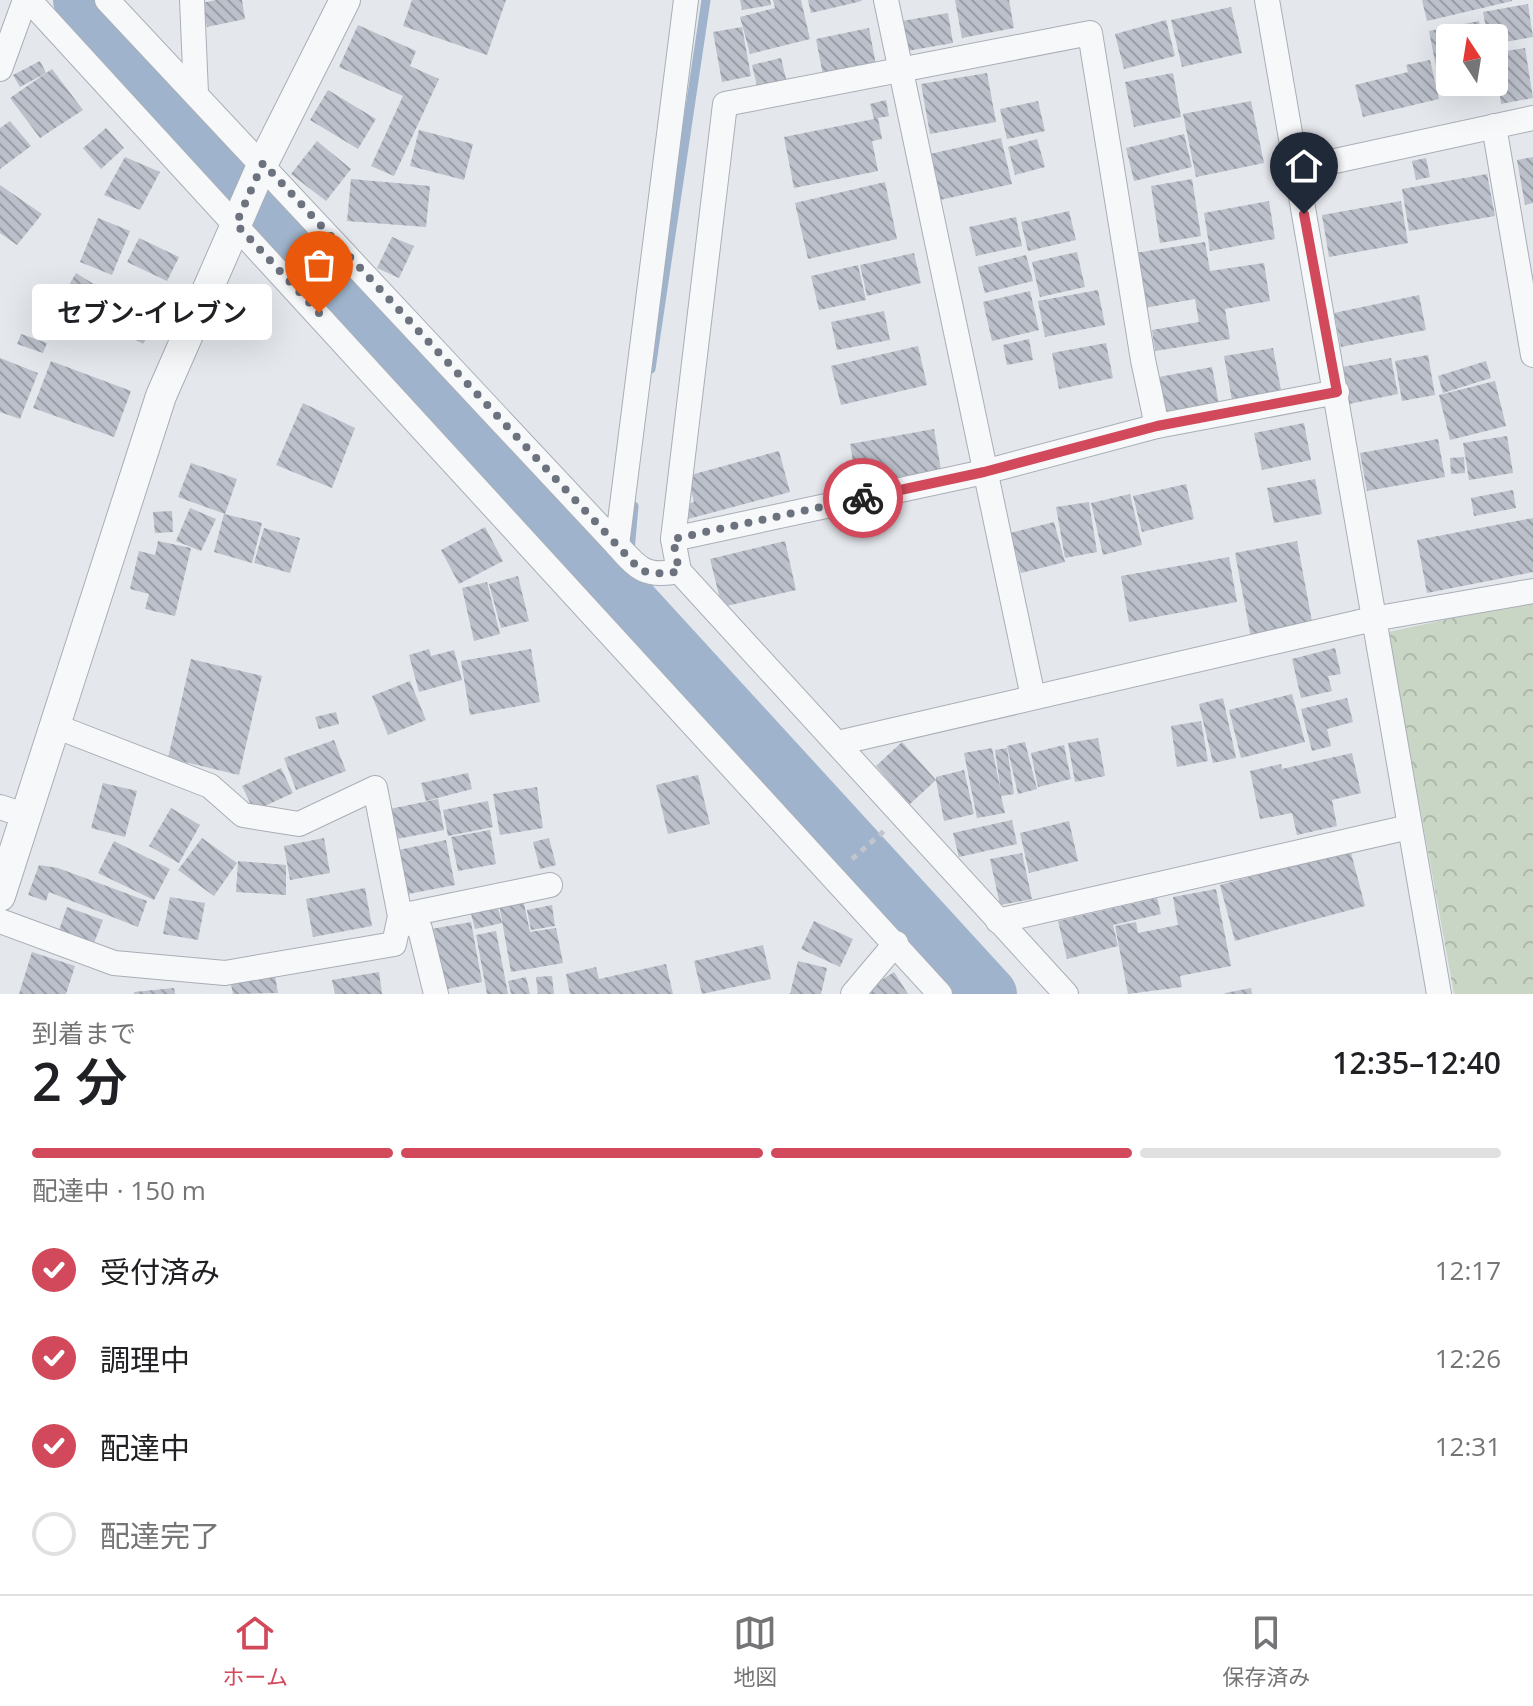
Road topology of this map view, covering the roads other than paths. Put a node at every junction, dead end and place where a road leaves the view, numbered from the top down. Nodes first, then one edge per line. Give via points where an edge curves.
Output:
1 (27, 0) edge
2 (107, 0) edge
3 (192, 0) edge
4 (345, 0) edge
5 (686, 0) edge
6 (886, 0) edge
7 (1267, 0) edge
8 (0, 69) edge
9 (903, 72) junction
10 (196, 93) junction
11 (1533, 118) edge
12 (1494, 126) junction
13 (263, 163) junction
14 (1298, 169) junction
15 (236, 224) junction
16 (1533, 355) edge
17 (1337, 392) junction
18 (1157, 426) junction
19 (984, 472) junction
20 (673, 539) junction
21 (619, 548) junction
22 (679, 571) junction
23 (1533, 591) edge
24 (1373, 619) junction
25 (1033, 697) junction
26 (55, 726) junction
27 (838, 743) junction
28 (14, 811) edge
29 (1409, 827) junction
30 (550, 885) dead end
31 (0, 896) edge
32 (400, 916) junction
33 (0, 921) edge
34 (998, 921) junction
35 (896, 943) junction
36 (436, 994) edge
37 (853, 994) edge
38 (940, 994) edge
39 (1066, 994) edge
40 (1439, 994) edge

1 - 8 street
1 - 15 street
2 - 10 street
3 - 10 street
4 - 13 street
5 - 21 street
6 - 9 street
7 - 14 street
9 - 18 street via 1090,33
9 - 19 street
9 - 20 street via 725,104
10 - 13 street
11 - 12 street
12 - 14 street
12 - 16 street
13 - 15 street
13 - 21 street
14 - 17 street
15 - 26 street via 161,396
15 - 35 street
17 - 18 street
17 - 24 street
18 - 19 street
19 - 20 street
19 - 25 street
20 - 22 street
21 - 22 street via 641,571
22 - 27 street
23 - 24 street
24 - 25 street
24 - 29 street
25 - 27 street
26 - 28 street
26 - 32 street via 210,786 243,815 299,824 375,788
27 - 34 street
28 - 31 street
29 - 34 street
29 - 40 street
30 - 32 street
32 - 33 street via 394,944 225,973 114,963
32 - 36 street via 420,929
34 - 39 street
35 - 37 street
35 - 38 street

